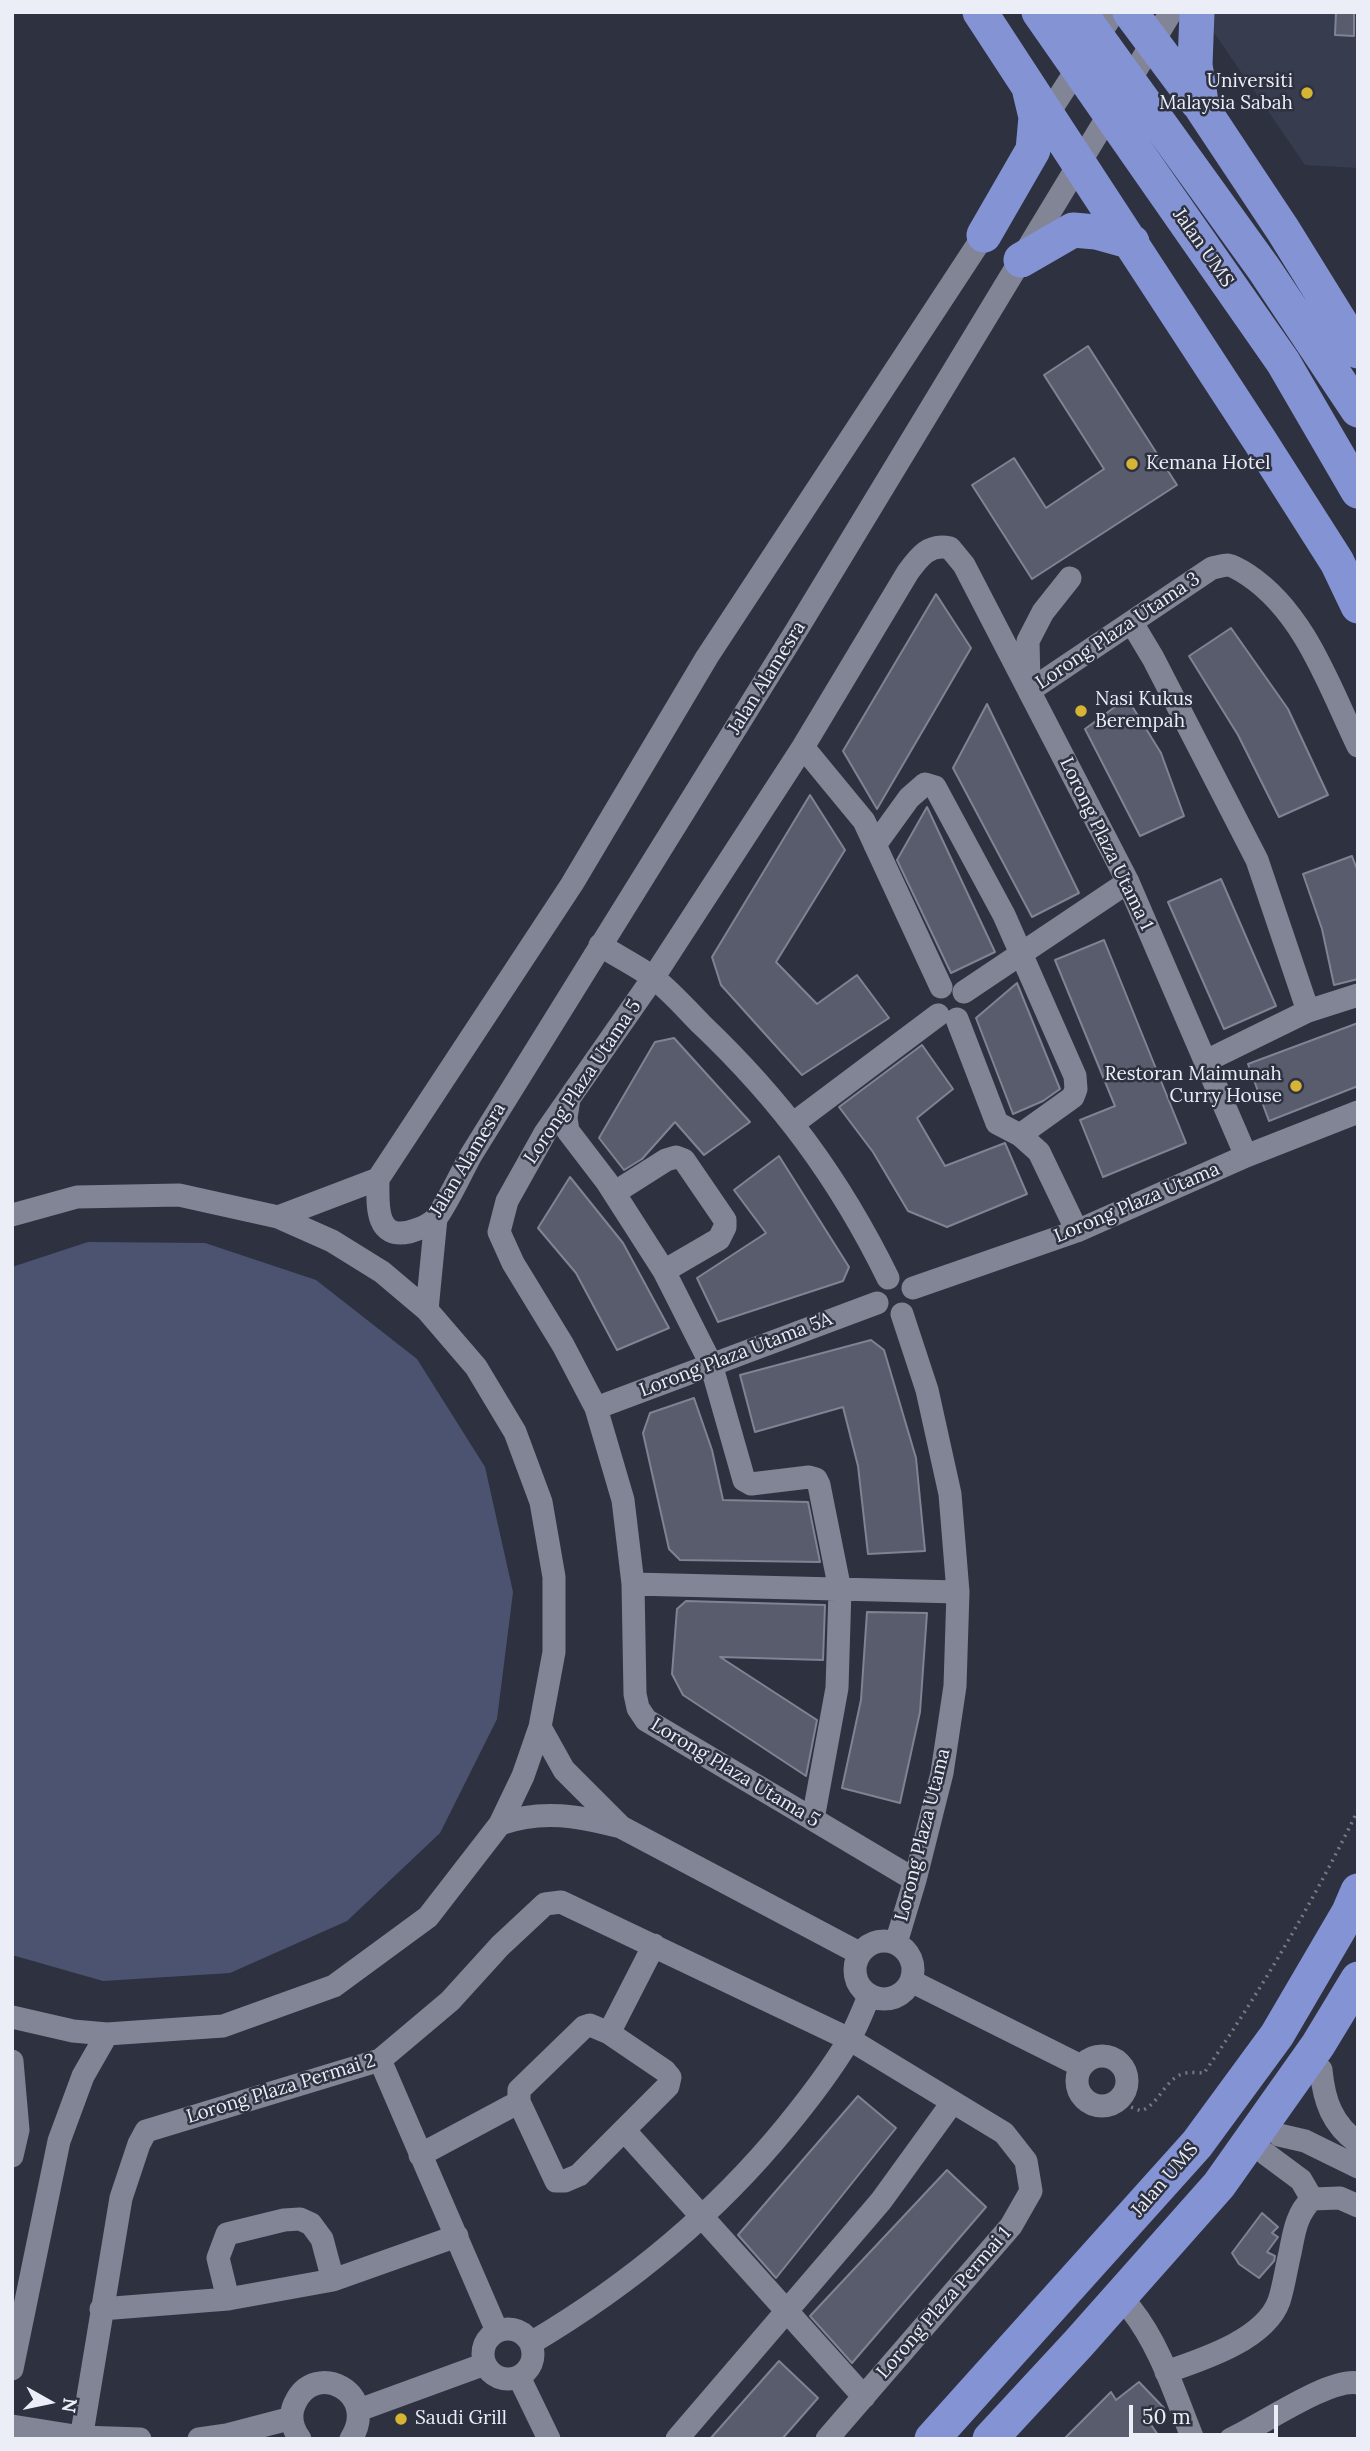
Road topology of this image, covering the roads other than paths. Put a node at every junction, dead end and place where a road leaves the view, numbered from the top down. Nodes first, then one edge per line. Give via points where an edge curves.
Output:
1 (980, 12) edge
2 (1039, 12) edge
3 (1079, 12) edge
4 (1114, 12) edge
5 (1130, 12) edge
6 (1171, 12) edge
7 (1196, 12) edge
8 (1153, 42) junction
9 (1028, 82) junction
10 (1202, 108) junction
11 (1048, 114) junction
12 (1081, 164) junction
13 (984, 235) joint
14 (1132, 242) junction
15 (1021, 260) junction
16 (1358, 351) edge
17 (1358, 410) edge
18 (1358, 491) edge
19 (943, 546) joint
20 (1070, 579) dead end
21 (1358, 606) edge
22 (1132, 623) junction
23 (1029, 691) junction
24 (1358, 746) edge
25 (803, 747) junction
26 (875, 845) junction
27 (1128, 882) junction
28 (600, 945) junction
29 (1022, 953) junction
30 (653, 978) junction
31 (942, 986) junction
32 (964, 992) junction
33 (1358, 995) edge
34 (1308, 1011) junction
35 (947, 1017) junction
36 (1206, 1061) junction
37 (569, 1098) junction
38 (1358, 1112) edge
39 (794, 1124) junction
40 (1020, 1135) junction
41 (1246, 1156) junction
42 (378, 1179) junction
43 (614, 1193) junction
44 (12, 1215) edge
45 (278, 1217) junction
46 (436, 1218) junction
47 (1077, 1231) junction
48 (664, 1271) junction
49 (888, 1278) junction
50 (913, 1288) junction
51 (877, 1303) junction
52 (427, 1310) junction
53 (902, 1314) junction
54 (710, 1364) junction
55 (596, 1408) junction
56 (633, 1584) junction
57 (839, 1590) junction
58 (958, 1592) junction
59 (540, 1727) junction
60 (813, 1819) junction
61 (500, 1824) junction
62 (621, 1827) junction
63 (915, 1880) junction
64 (1358, 1891) edge
65 (896, 1943) junction
66 (654, 1945) junction
67 (859, 1953) junction
68 (1358, 1979) edge
69 (911, 1981) junction
70 (869, 1996) junction
71 (1358, 2009) edge
72 (12, 2017) edge
73 (609, 2033) junction
74 (107, 2034) junction
75 (849, 2039) junction
76 (380, 2060) junction
77 (12, 2061) edge
78 (1081, 2066) junction
79 (1321, 2070) junction
80 (519, 2102) junction
81 (952, 2103) junction
82 (624, 2130) junction
83 (1358, 2143) edge
84 (1273, 2144) junction
85 (420, 2155) junction
86 (12, 2156) edge
87 (1358, 2166) edge
88 (1312, 2199) junction
89 (1358, 2206) edge
90 (703, 2218) junction
91 (457, 2236) junction
92 (333, 2280) junction
93 (228, 2299) junction
94 (101, 2309) junction
95 (1131, 2309) junction
96 (786, 2312) junction
97 (497, 2331) junction
98 (531, 2343) junction
99 (1078, 2344) junction
100 (485, 2364) junction
101 (12, 2369) edge
102 (1166, 2372) junction
103 (519, 2377) junction
104 (1358, 2382) edge
105 (864, 2397) junction
106 (359, 2410) junction
107 (12, 2426) edge
108 (296, 2429) edge
109 (81, 2438) edge
110 (140, 2439) edge
111 (199, 2439) edge
112 (351, 2439) edge
113 (549, 2439) edge
114 (677, 2439) edge
115 (827, 2439) edge
116 (932, 2439) edge
117 (990, 2439) edge
118 (1194, 2439) edge
119 (1231, 2439) edge

1 - 9 highway
2 - 18 highway, Jalan UMS via 1283,362
3 - 17 highway, Jalan UMS via 1264,269
4 - 11 street
5 - 8 highway
6 - 8 street, Jalan Alamesra
7 - 10 highway via 1195,65
8 - 10 highway
8 - 12 street, Jalan Alamesra
9 - 11 highway
9 - 13 highway via 1036,117 1033,150
10 - 16 highway
11 - 12 highway
12 - 14 highway
12 - 15 street, Jalan Alamesra
13 - 42 street via 707,657 572,884
14 - 15 highway via 1073,230
14 - 21 highway via 1337,562
15 - 28 street, Jalan Alamesra
19 - 23 street, Lorong Plaza Utama 1 via 964,565
19 - 25 street, Lorong Plaza Utama 5 via 925,552 908,572
20 - 23 street via 1043,612 1028,641
22 - 23 street, Lorong Plaza Utama 3
22 - 24 street, Lorong Plaza Utama 3 via 1212,568 1228,565 1241,570 1284,606 1309,645
22 - 34 street via 1257,860
23 - 27 street, Lorong Plaza Utama 1
25 - 26 street via 863,819
25 - 30 street, Lorong Plaza Utama 5
26 - 29 street via 909,798 925,784 935,787
26 - 31 street
27 - 29 street
27 - 36 street, Lorong Plaza Utama 1
28 - 30 street
28 - 46 street, Jalan Alamesra
29 - 32 street
29 - 40 street via 1075,1076 1076,1089 1073,1097
30 - 37 street, Lorong Plaza Utama 5
30 - 39 street via 744,1065
31 - 32 street via 956,985
31 - 35 street via 932,1003
32 - 35 street via 965,1012
33 - 34 street
34 - 36 street
35 - 39 street
35 - 40 street via 997,1123
36 - 41 street, Lorong Plaza Utama 1
37 - 43 street via 568,1131
37 - 55 street, Lorong Plaza Utama 5 via 507,1201 499,1232
38 - 41 street, Lorong Plaza Utama
39 - 49 street via 865,1231
40 - 47 street via 1039,1152
41 - 47 street, Lorong Plaza Utama
42 - 45 street
42 - 46 street, Jalan Alamesra via 378,1208 388,1231 399,1234 422,1229
43 - 48 street
43 - 48 street via 676,1157 684,1160 725,1220 719,1239
44 - 45 street via 77,1197 179,1195
45 - 52 street via 332,1241 382,1272
46 - 52 street
47 - 50 street, Lorong Plaza Utama
48 - 54 street
49 - 50 street via 905,1279
49 - 51 street via 876,1291
50 - 53 street via 914,1301
51 - 53 street via 885,1312
51 - 54 street, Lorong Plaza Utama 5A
52 - 59 street via 476,1367 515,1432 541,1502 554,1577 554,1652
53 - 58 street, Lorong Plaza Utama via 928,1390 950,1494
54 - 55 street, Lorong Plaza Utama 5A
54 - 57 street via 744,1480 816,1479
55 - 56 street, Lorong Plaza Utama 5 via 623,1500
56 - 57 street
56 - 60 street, Lorong Plaza Utama 5 via 635,1694 646,1720
57 - 58 street
57 - 60 street via 837,1688
58 - 63 street, Lorong Plaza Utama via 955,1686 942,1773
59 - 61 street
59 - 62 street via 564,1770
60 - 63 street, Lorong Plaza Utama 5
61 - 62 street via 523,1815 550,1815
61 - 74 street via 428,1917 334,1986 223,2026
62 - 67 street
63 - 65 street, Lorong Plaza Utama
64 - 116 highway, Jalan UMS via 1277,2035 1197,2144
65 - 67 street via 876,1941
65 - 69 street via 913,1963
66 - 73 street
66 - 75 street, Lorong Plaza Permai 2
66 - 76 street, Lorong Plaza Permai 2 via 561,1902 545,1904 450,2001
67 - 70 street via 856,1982
68 - 99 highway via 1318,2045 1219,2185
69 - 70 street via 906,1990 889,2000
69 - 78 street
70 - 75 street
71 - 79 highway
72 - 74 street
73 - 80 street via 584,2026 519,2090
73 - 82 street via 670,2077 668,2086
74 - 101 street via 83,2076 59,2141
75 - 81 street, Lorong Plaza Permai 1
75 - 90 street via 806,2103 757,2163
76 - 85 street
76 - 94 street, Lorong Plaza Permai 2 via 146,2132 121,2198
77 - 86 street via 18,2130
78 - 78 street via 1095,2056 1118,2061 1127,2075 1125,2092 1105,2106 1089,2102 1077,2082
79 - 83 street via 1328,2109
79 - 84 highway
80 - 82 street via 556,2181 579,2175
80 - 85 street
81 - 96 street via 881,2201
81 - 105 street, Lorong Plaza Permai 1 via 1004,2133 1026,2161 1031,2191 1011,2226
82 - 90 street
84 - 87 street via 1305,2141
84 - 88 street
84 - 95 highway
85 - 91 street
88 - 89 street via 1340,2198
88 - 102 street via 1302,2208 1279,2302 1266,2319 1229,2348
90 - 96 street
90 - 98 street via 621,2286
91 - 92 street
91 - 97 street
92 - 93 street
92 - 93 street via 322,2239 311,2224 284,2220 227,2234 218,2258
93 - 94 street
94 - 109 street, Lorong Plaza Permai 2
95 - 99 highway via 1118,2324
95 - 102 street
96 - 105 street
96 - 114 street
97 - 98 street via 513,2329
97 - 100 street via 485,2343
98 - 103 street via 533,2358
99 - 117 highway
100 - 103 street via 503,2379
100 - 106 street
102 - 118 street
103 - 113 street
104 - 119 street via 1326,2388
105 - 115 street, Lorong Plaza Permai 1
106 - 108 street via 348,2391 327,2382 316,2384 298,2397 293,2407
106 - 112 street
107 - 109 street
108 - 111 street
109 - 110 street

